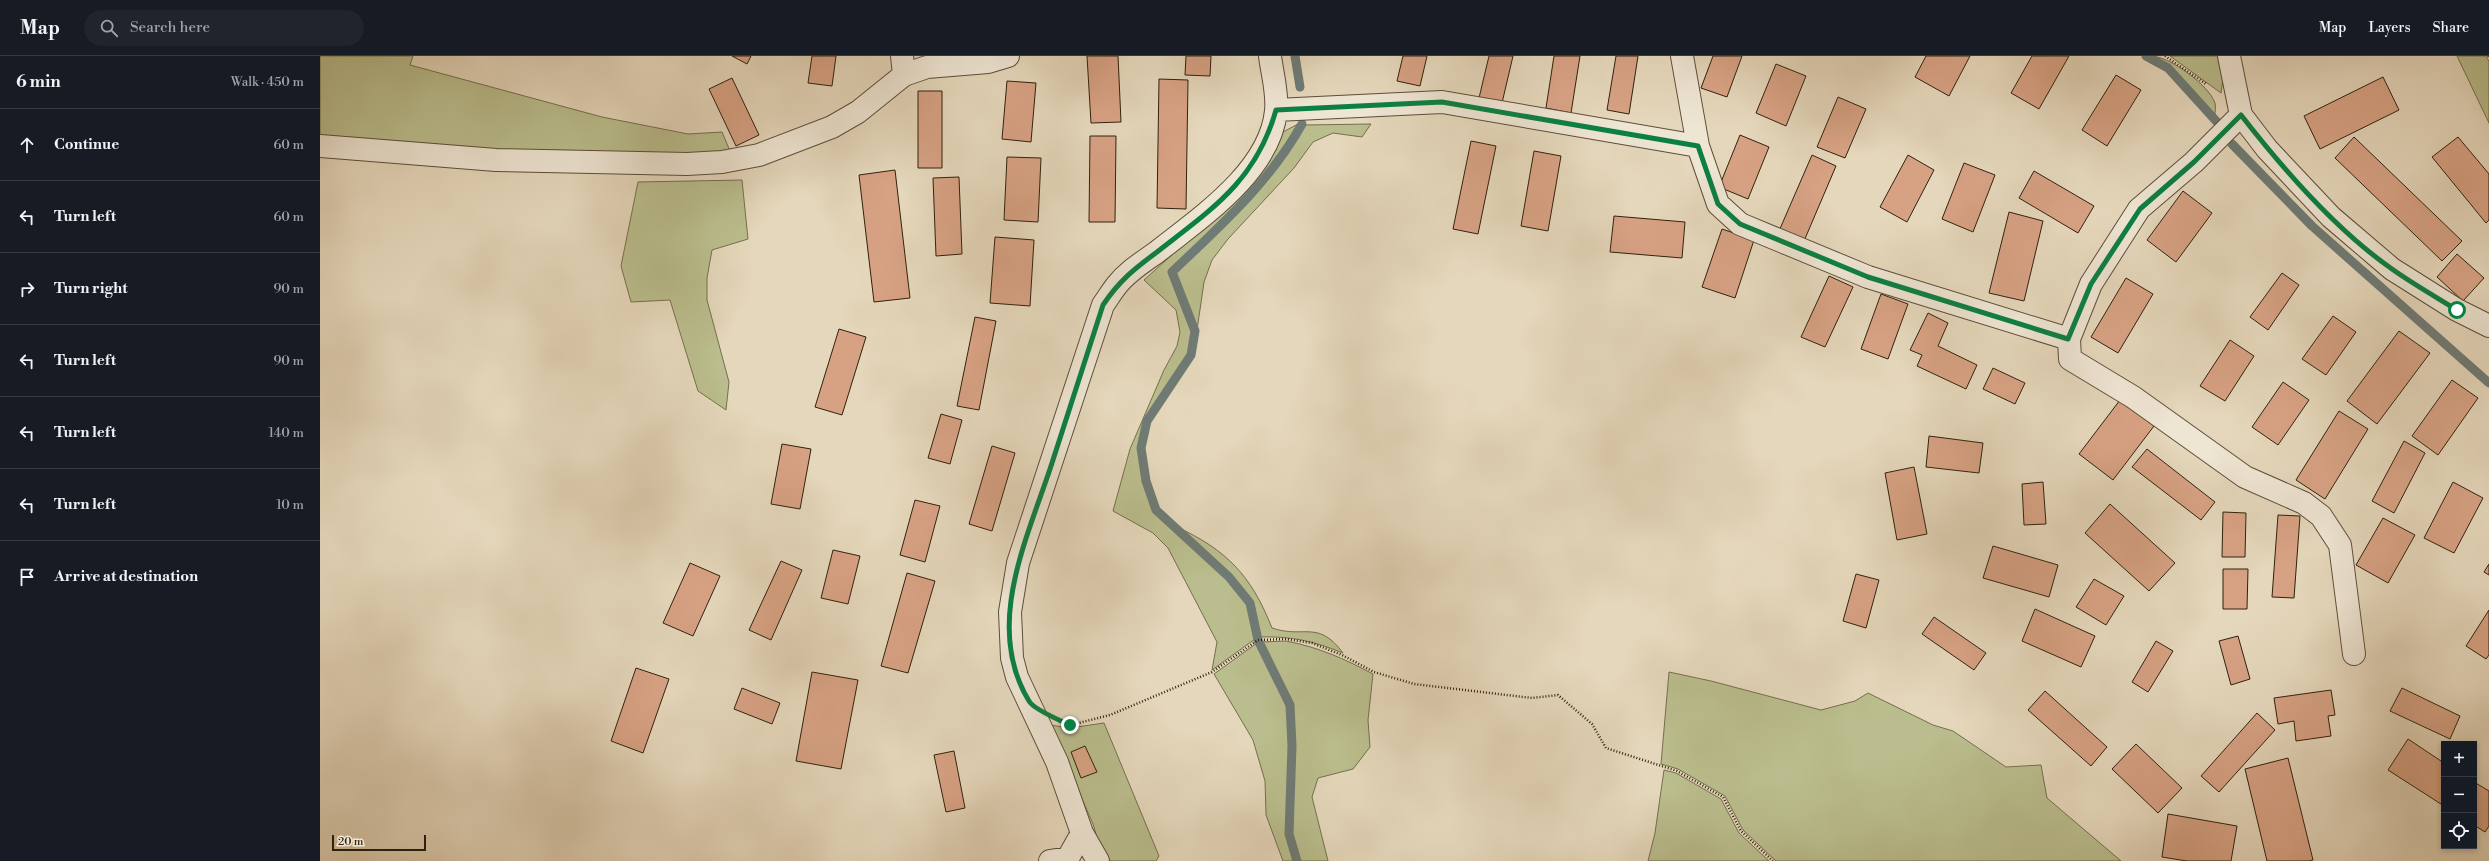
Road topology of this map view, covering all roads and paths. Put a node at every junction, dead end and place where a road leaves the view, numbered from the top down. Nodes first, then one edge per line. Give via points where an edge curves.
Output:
1 (1008, 56) edge
2 (1270, 56) edge
3 (1682, 56) edge
4 (2165, 56) edge
5 (2229, 56) edge
6 (903, 65) edge
7 (2209, 86) dead end
8 (1276, 110) junction
9 (2241, 115) junction
10 (320, 146) edge
11 (1698, 146) junction
12 (2489, 326) edge
13 (2068, 339) junction
14 (2354, 654) dead end
15 (1029, 703) junction
16 (1082, 833) junction
17 (1050, 861) edge
18 (1098, 861) edge
19 (1773, 861) edge

1 - 6 street via 988,62 927,67
2 - 8 street
3 - 11 street
4 - 7 path
5 - 9 street
6 - 10 street via 858,112 832,127 759,155 722,162 687,164 496,160
8 - 11 street via 1442,102
8 - 15 street via 1262,150 1235,188 1130,272 1116,285 1103,305 1027,533 1013,586 1010,612 1012,658 1017,677
9 - 12 street via 2267,149 2331,217 2386,264 2457,310
9 - 13 street via 2194,162 2140,209 2091,284
11 - 13 street via 1718,204 1740,224 1868,277
13 - 14 street via 2070,359 2133,397 2245,477 2304,503 2321,516 2340,545
15 - 16 street via 1057,762
15 - 19 path via 1070,725 1110,715 1212,672 1258,640 1286,638 1312,643 1374,672 1414,684 1532,698 1558,695 1592,724 1606,748 1677,771 1723,797 1741,831
16 - 17 street via 1068,858
16 - 18 street

